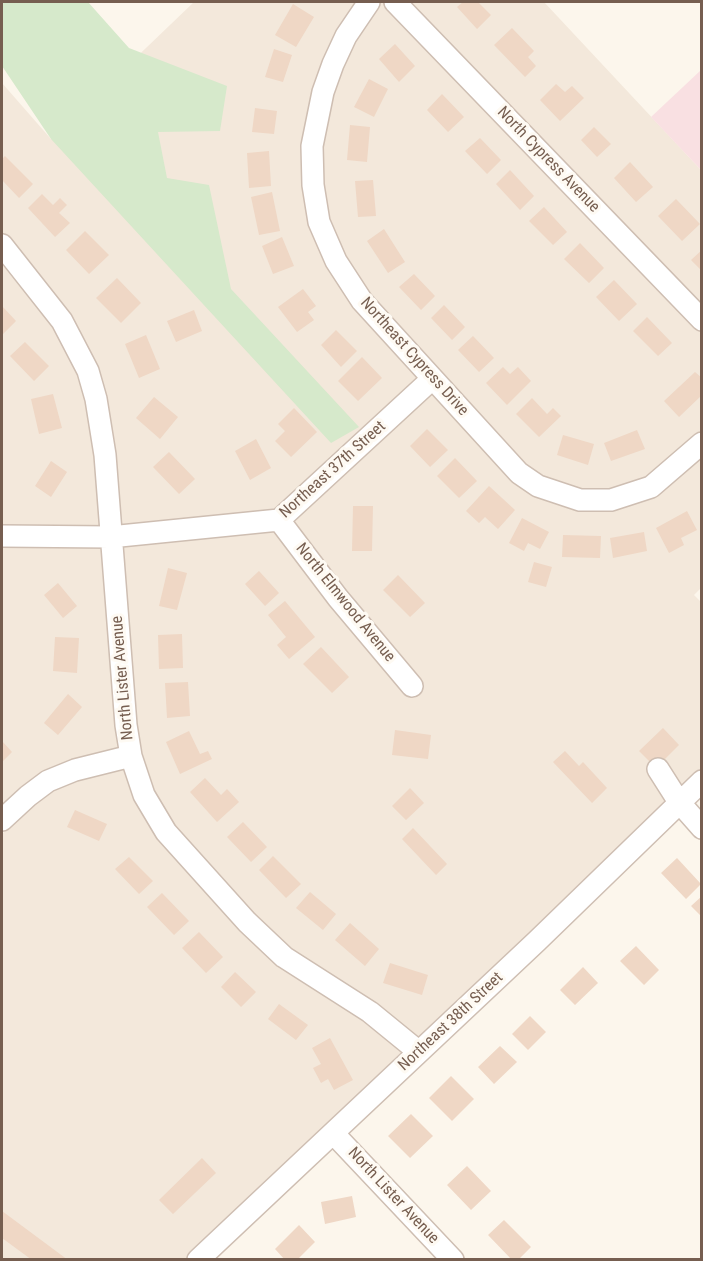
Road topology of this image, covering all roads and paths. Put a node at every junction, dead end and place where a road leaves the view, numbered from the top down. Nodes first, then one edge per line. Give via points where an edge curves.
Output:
1 (369, 2) edge
2 (395, 2) edge
3 (2, 245) edge
4 (702, 320) edge
5 (432, 379) junction
6 (702, 443) edge
7 (279, 520) junction
8 (2, 536) edge
9 (110, 537) junction
10 (411, 686) dead end
11 (131, 756) junction
12 (658, 769) dead end
13 (702, 781) edge
14 (679, 802) junction
15 (2, 820) edge
16 (702, 828) edge
17 (419, 1052) junction
18 (333, 1133) junction
19 (198, 1260) edge
20 (453, 1260) edge

1 - 5 street, Northeast Cypress Drive via 346,36 323,92 312,146 319,222 336,261 362,301
2 - 4 street, North Cypress Avenue
3 - 9 street, North Lister Avenue via 62,321 88,372 102,426
5 - 6 street, Northeast Cypress Drive via 519,473 538,486 580,500 610,500 651,487
5 - 7 street, Northeast 37th Street
7 - 9 street, Northeast 37th Street
7 - 10 street, North Elmwood Avenue
8 - 9 street, Northeast 37th Street
9 - 11 street, North Lister Avenue
11 - 15 street via 48,781
11 - 17 street, North Lister Avenue via 144,795 166,832 247,922 284,957 370,1012
12 - 14 street
13 - 14 street, Northeast 38th Street
14 - 16 street
14 - 17 street, Northeast 38th Street
17 - 18 street, Northeast 38th Street
18 - 19 street, Northeast 38th Street
18 - 20 street, North Lister Avenue

